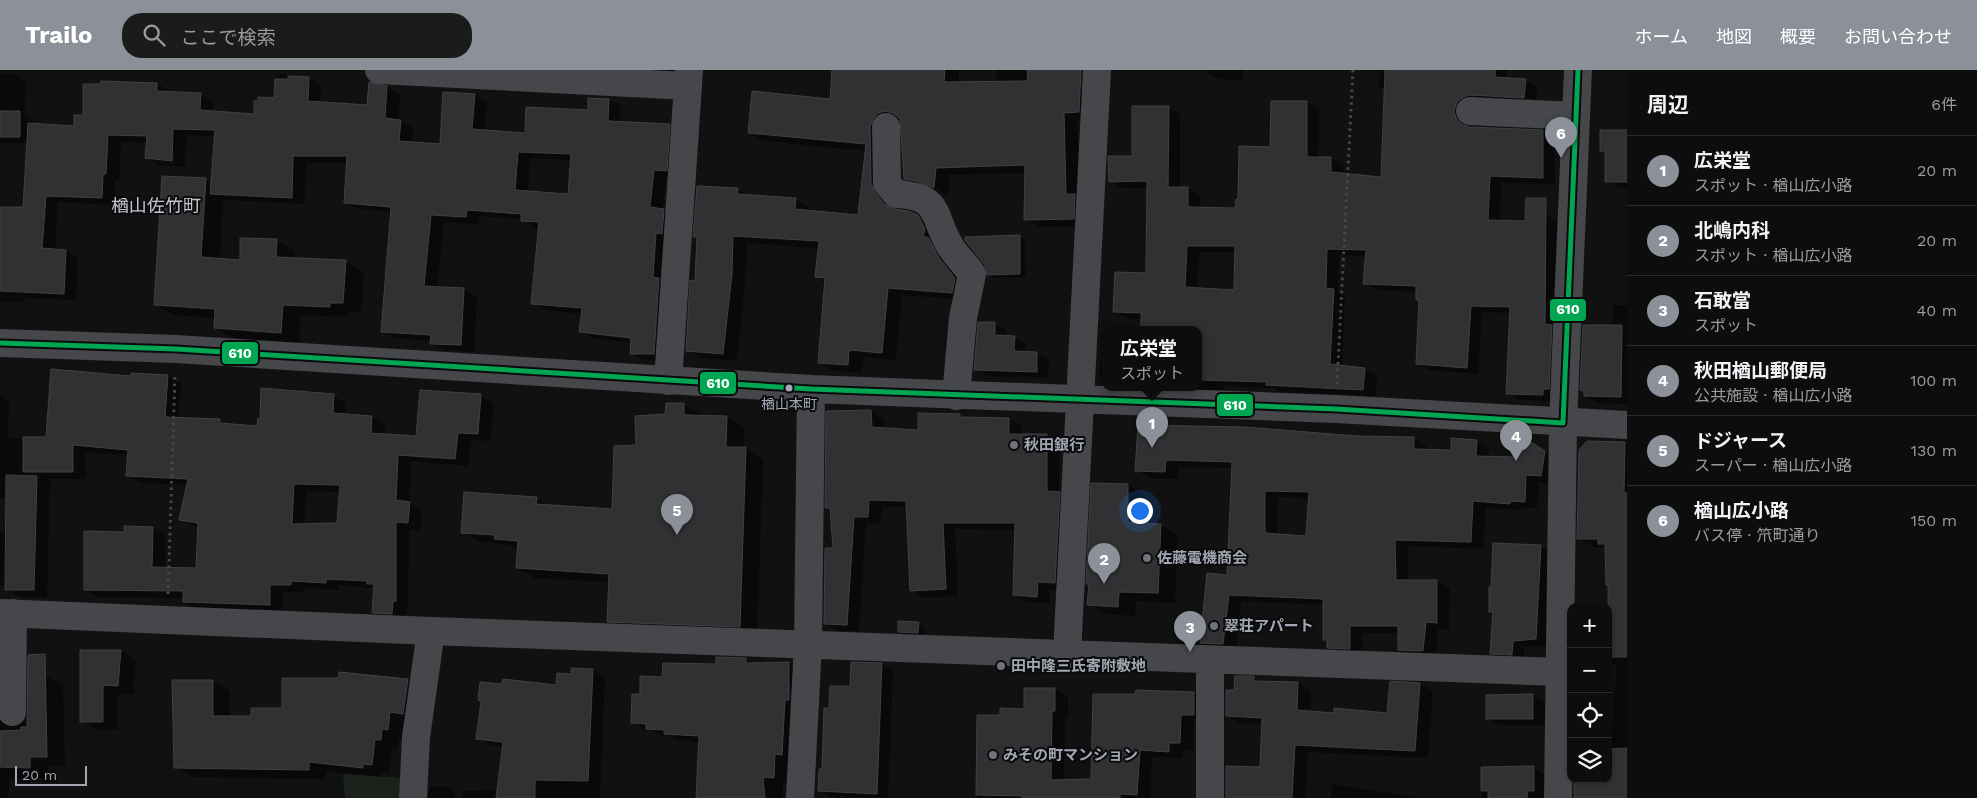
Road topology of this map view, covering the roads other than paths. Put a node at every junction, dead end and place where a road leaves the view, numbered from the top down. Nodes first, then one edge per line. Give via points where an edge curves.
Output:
1 (379, 70) edge
2 (1098, 70) edge
3 (1578, 70) edge
4 (688, 78) edge
5 (1470, 111) dead end
6 (1576, 116) junction
7 (886, 127) dead end
8 (0, 343) edge
9 (668, 381) junction
10 (811, 389) junction
11 (956, 396) junction
12 (1080, 401) junction
13 (1563, 423) junction
14 (1627, 425) edge
15 (6, 613) edge
16 (431, 631) junction
17 (808, 644) junction
18 (1068, 654) junction
19 (1210, 660) junction
20 (1561, 672) junction
21 (12, 712) dead end
22 (413, 798) edge
23 (800, 798) edge
24 (1210, 798) edge
25 (1558, 798) edge

1 - 4 street
2 - 12 street
3 - 6 street
4 - 9 street
5 - 6 street
6 - 13 street
7 - 11 street via 887,183 896,194 915,195 929,202 953,251 972,274 963,318
8 - 9 street via 176,350
9 - 10 street
10 - 11 street
10 - 17 street
11 - 12 street
12 - 13 street via 1336,410
12 - 18 street
13 - 14 street
13 - 20 street
15 - 16 street
15 - 21 street
16 - 17 street
16 - 22 street via 416,737
17 - 18 street
17 - 23 street
18 - 19 street
19 - 20 street
19 - 24 street
20 - 25 street

